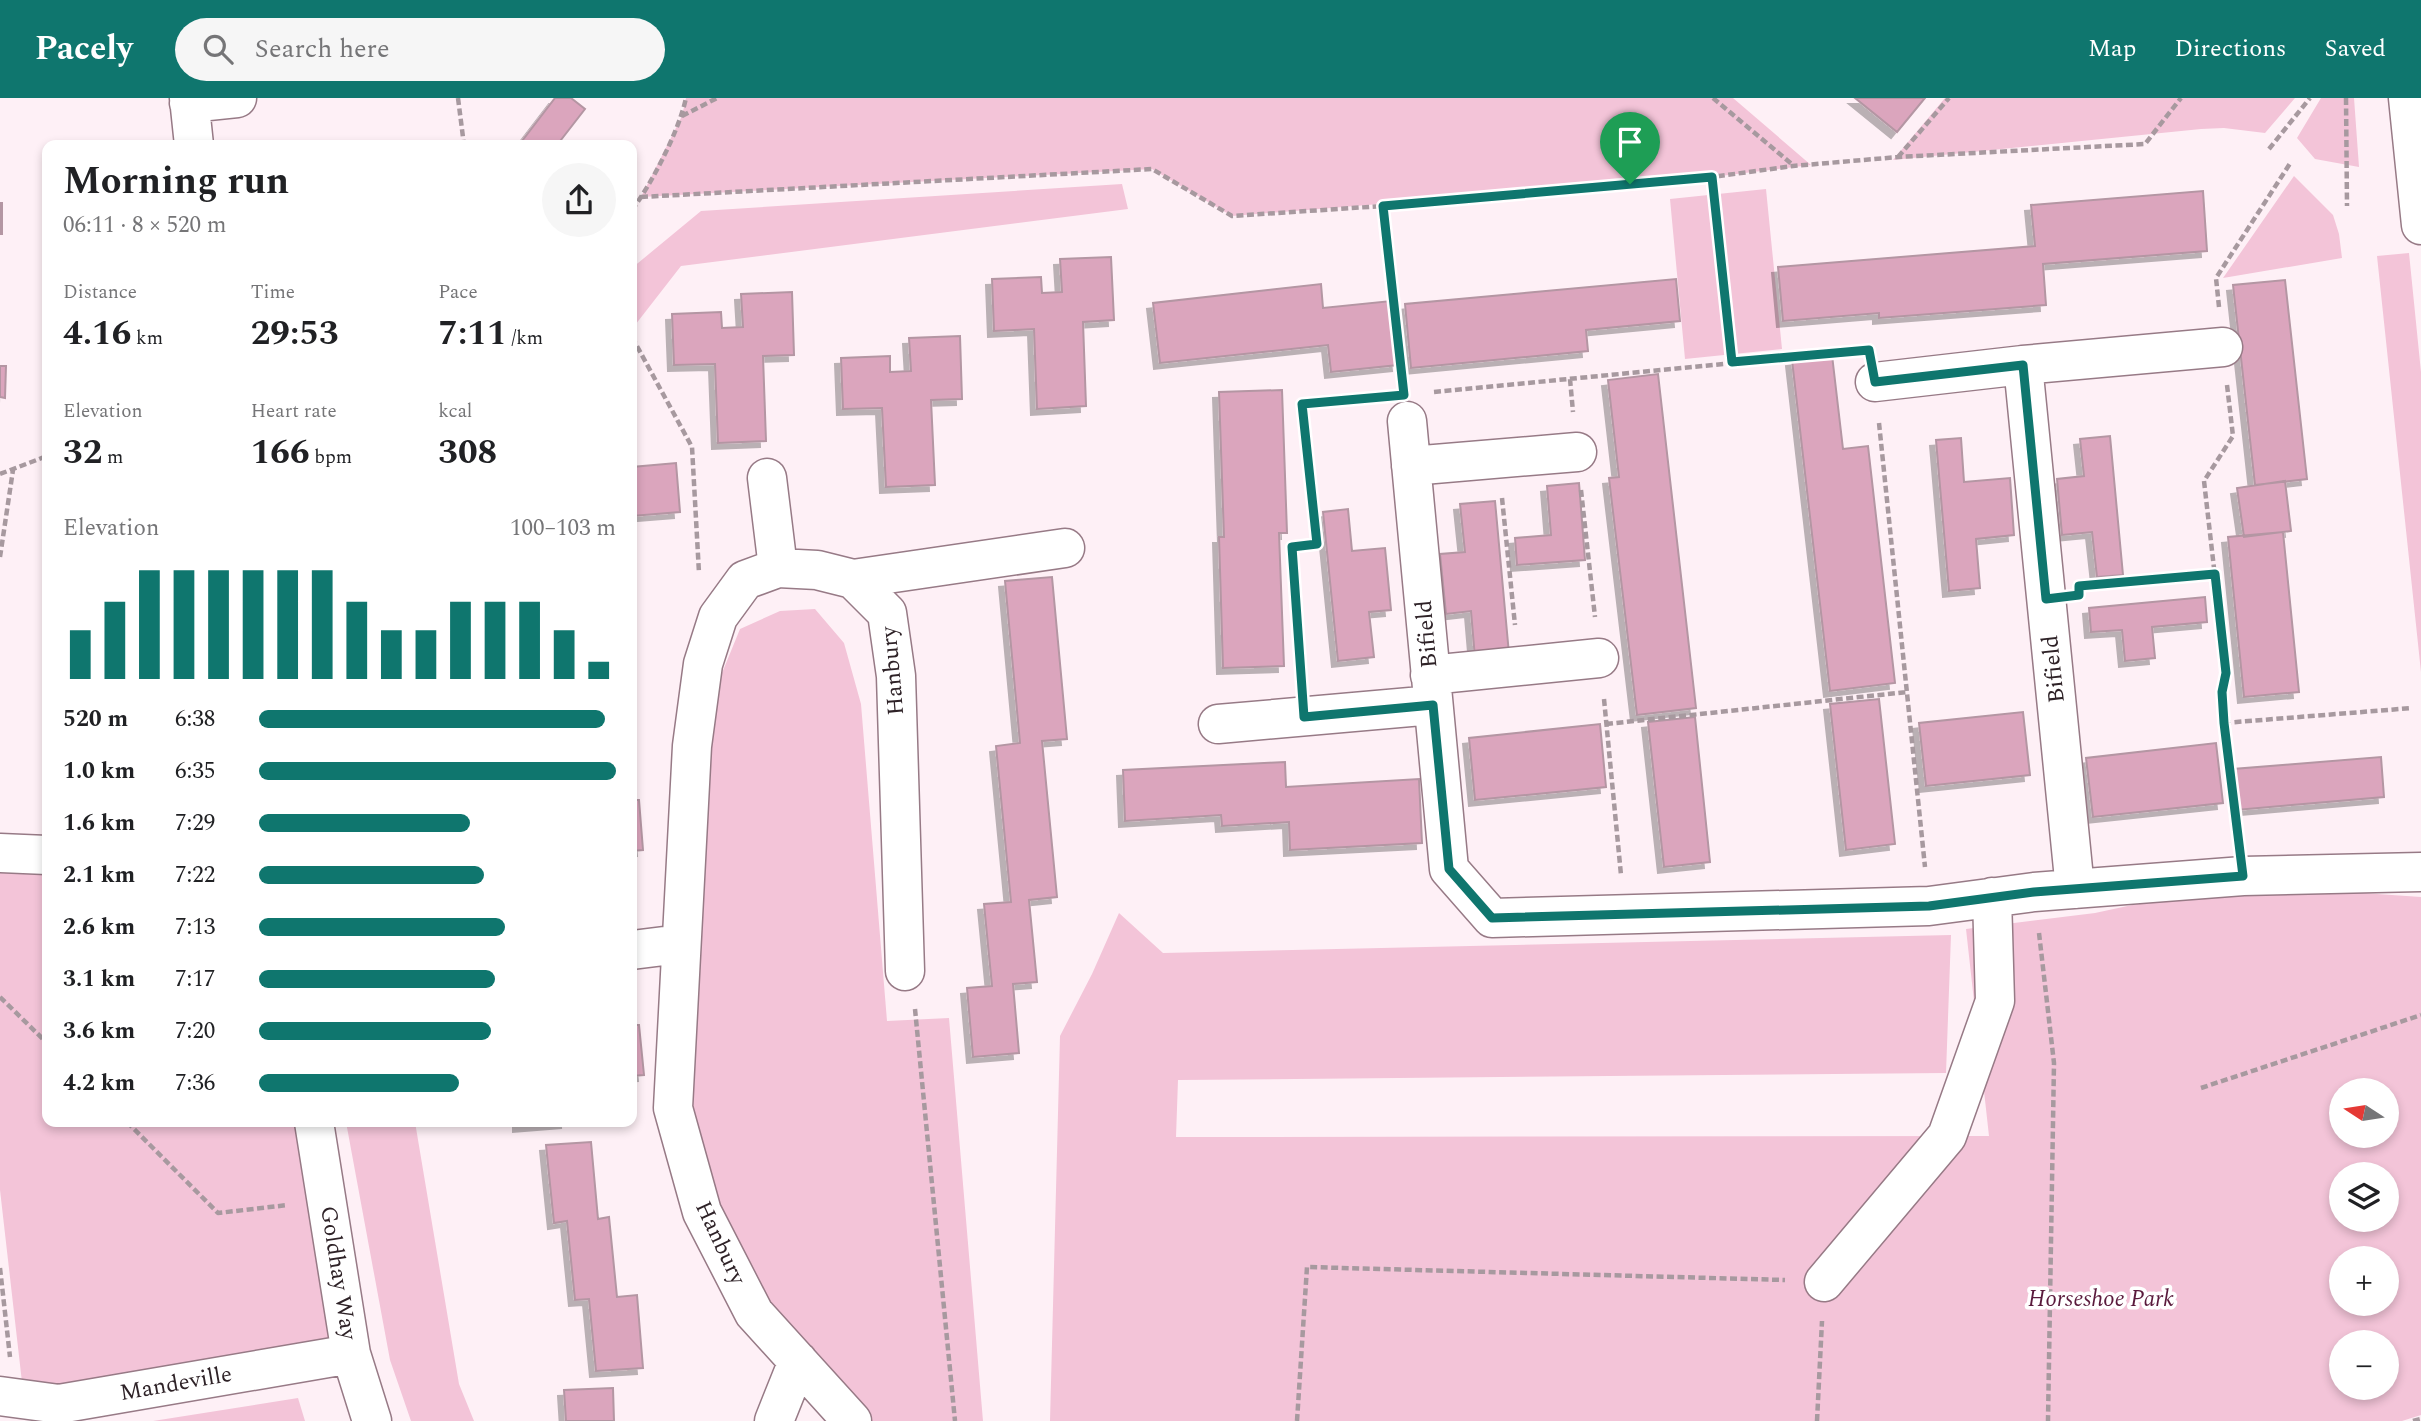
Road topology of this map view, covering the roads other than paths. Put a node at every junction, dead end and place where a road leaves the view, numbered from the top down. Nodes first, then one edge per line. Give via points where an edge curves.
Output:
1 (237, 98) edge
2 (2408, 98) edge
3 (189, 100) edge
4 (193, 140) edge
5 (2421, 225) edge
6 (2223, 347) road end
7 (2023, 365) junction
8 (1875, 382) road end
9 (1405, 408) road end
10 (1577, 452) dead end
11 (1411, 466) junction
12 (767, 478) dead end
13 (1065, 548) dead end
14 (778, 568) junction
15 (853, 579) junction
16 (1599, 658) dead end
17 (1432, 690) junction
18 (1218, 724) dead end
19 (0, 853) edge
20 (42, 855) edge
21 (2421, 872) edge
22 (2076, 888) junction
23 (1992, 897) junction
24 (680, 944) junction
25 (637, 949) edge
26 (905, 971) road end
27 (315, 1127) edge
28 (1824, 1282) road end
29 (351, 1354) junction
30 (798, 1361) junction
31 (8, 1398) edge
32 (372, 1421) edge
33 (774, 1421) edge
34 (852, 1421) edge

1 - 3 street
2 - 5 street
3 - 4 street
6 - 7 street
7 - 8 street
7 - 22 street, Bifield
9 - 11 street, Bifield
10 - 11 street
11 - 17 street, Bifield
12 - 14 street
13 - 15 street
14 - 15 street, Hanbury via 817,570
14 - 24 street, Hanbury via 745,580 718,617 703,664 692,746
15 - 26 street, Hanbury via 887,612 896,676
16 - 17 street via 1519,666
17 - 18 street via 1304,717
17 - 23 street, Bifield via 1449,869 1492,918 1929,906
19 - 20 street
21 - 22 street, Bifield via 2243,876
22 - 23 street, Bifield
23 - 28 street via 1995,1000 1947,1136
24 - 25 street
24 - 30 street, Hanbury via 673,1108 702,1212 754,1313
27 - 29 street, Goldhay Way
29 - 31 street, Mandeville via 59,1404
29 - 32 street, Goldhay Way
30 - 33 street
30 - 34 street, Hanbury

